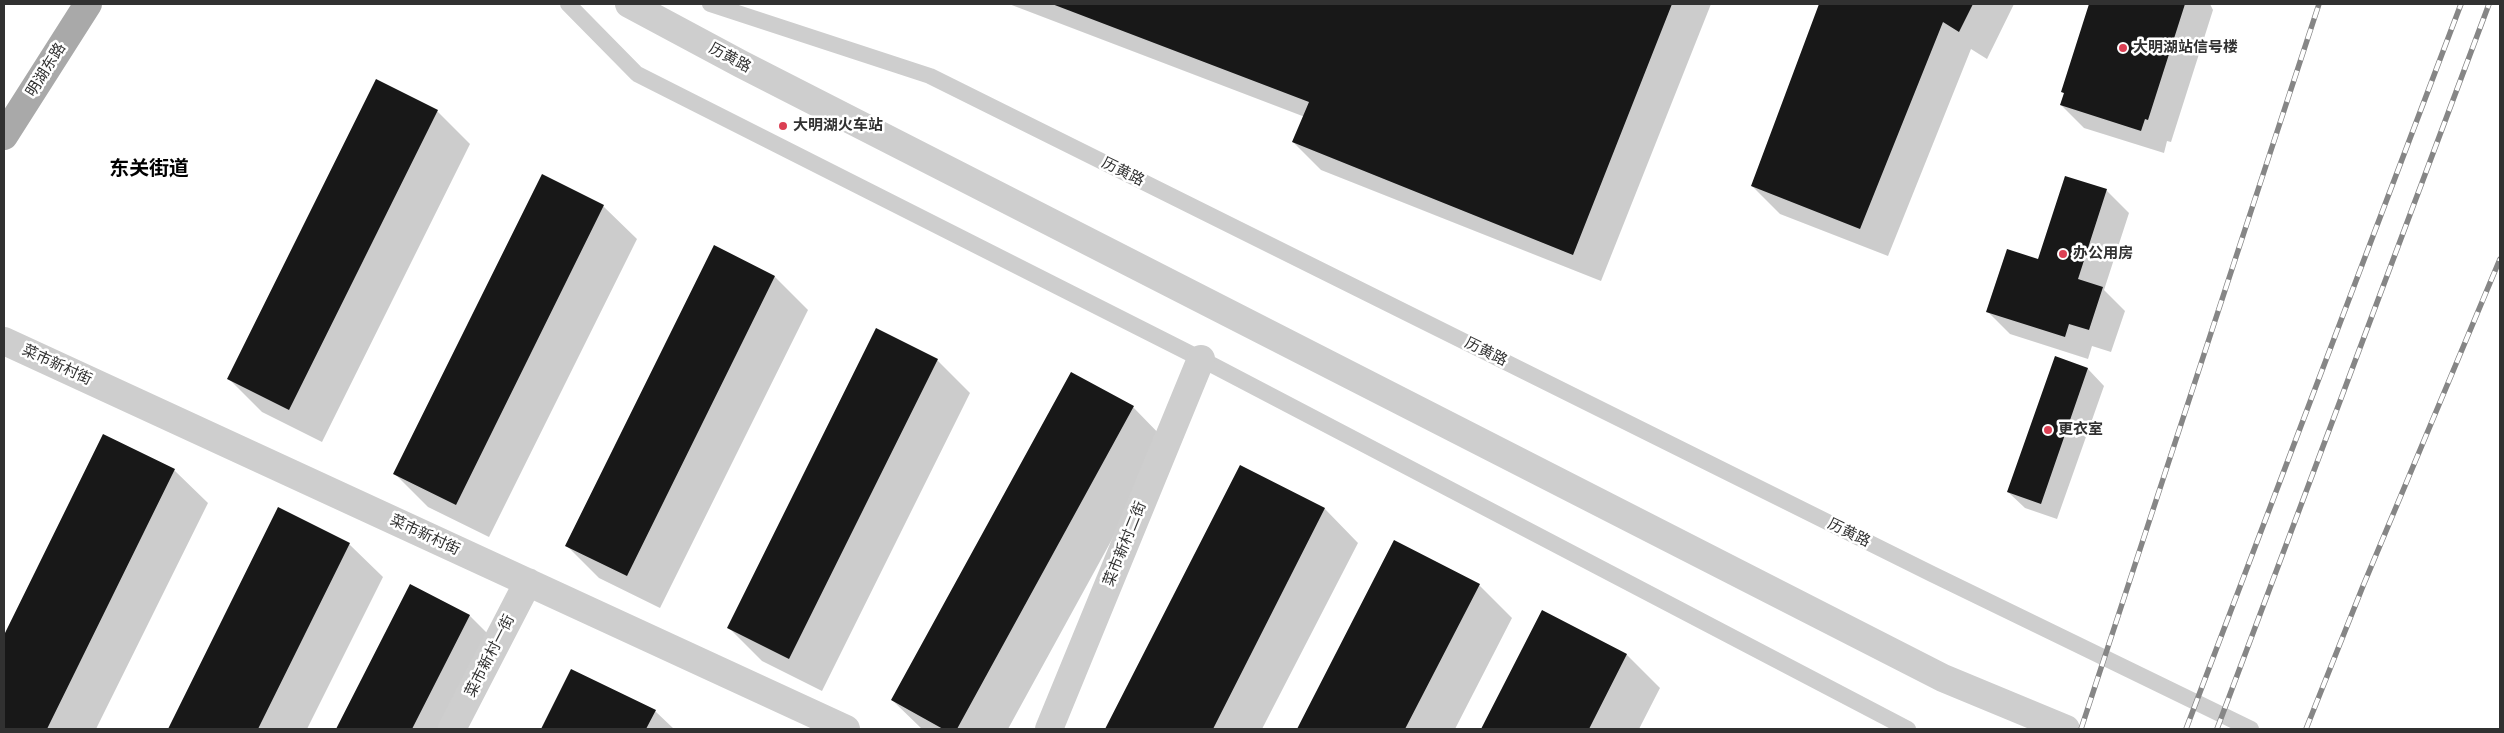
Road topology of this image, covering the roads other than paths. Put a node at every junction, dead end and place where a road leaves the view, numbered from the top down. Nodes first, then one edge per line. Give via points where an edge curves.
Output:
1 (88, 4) edge
2 (568, 4) edge
3 (629, 4) edge
4 (710, 4) edge
5 (4, 136) edge
6 (4, 341) edge
7 (1201, 360) junction
8 (528, 582) junction
9 (452, 729) edge
10 (846, 729) edge
11 (1049, 729) edge
12 (1908, 729) edge
13 (2066, 729) edge
14 (2251, 729) edge

1 - 5 main road, 明湖东路
2 - 7 lane via 636,74
3 - 13 street, 历黄路 via 750,69 1943,678
4 - 14 lane, 历黄路 via 930,76 1923,570
6 - 8 street, 菜市新村街
7 - 11 street, 菜市新村二街
7 - 12 lane
8 - 9 street, 菜市新村一街
8 - 10 street, 菜市新村街

